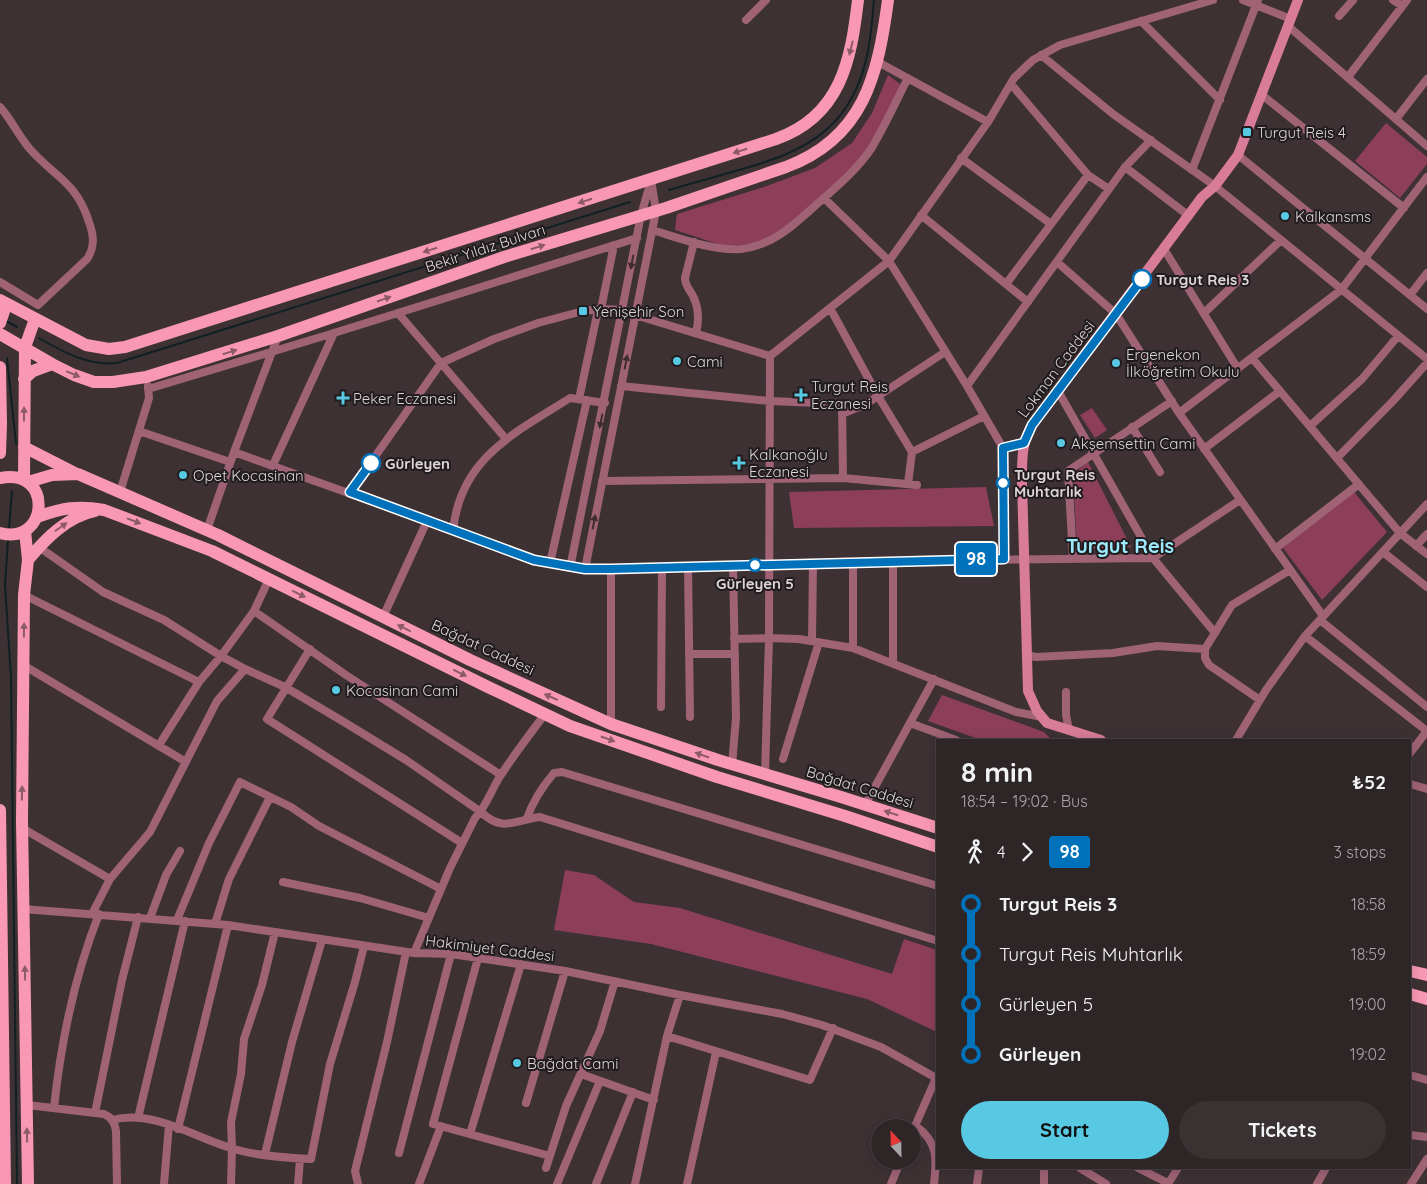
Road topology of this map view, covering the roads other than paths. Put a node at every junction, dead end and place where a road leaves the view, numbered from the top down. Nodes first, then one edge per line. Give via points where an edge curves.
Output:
1 (766, 0) edge
2 (858, 0) edge
3 (888, 0) edge
4 (1213, 0) edge
5 (1242, 0) edge
6 (1298, 0) edge
7 (1353, 0) edge
8 (1394, 0) edge
9 (1257, 3) edge
10 (1405, 3) edge
11 (1338, 16) dead end
12 (746, 20) dead end
13 (1141, 21) junction
14 (1290, 22) junction
15 (1041, 55) junction
16 (878, 62) junction
17 (1348, 77) junction
18 (908, 78) junction
19 (1427, 79) edge
20 (1011, 84) junction
21 (1262, 95) junction
22 (1220, 100) junction
23 (0, 107) edge
24 (1396, 119) junction
25 (988, 122) junction
26 (1151, 140) junction
27 (1427, 146) edge
28 (1238, 155) junction
29 (962, 158) junction
30 (1125, 167) junction
31 (1192, 170) junction
32 (1088, 175) junction
33 (1427, 177) edge
34 (651, 180) junction
35 (1215, 186) junction
36 (1109, 189) junction
37 (824, 198) junction
38 (1404, 208) junction
39 (656, 211) junction
40 (641, 215) junction
41 (921, 215) junction
42 (1189, 216) junction
43 (1051, 224) junction
44 (652, 230) junction
45 (637, 238) junction
46 (1281, 240) junction
47 (694, 242) junction
48 (614, 245) junction
49 (1164, 249) junction
50 (1365, 259) junction
51 (889, 261) junction
52 (1056, 262) junction
53 (1427, 273) edge
54 (0, 282) edge
55 (1006, 284) junction
56 (1342, 290) junction
57 (1410, 295) junction
58 (3, 302) edge
59 (1028, 302) junction
60 (38, 304) junction
61 (830, 308) junction
62 (1427, 309) edge
63 (599, 310) junction
64 (623, 310) junction
65 (398, 313) junction
66 (1204, 313) junction
67 (1116, 314) junction
68 (635, 315) junction
69 (34, 319) junction
70 (0, 323) edge
71 (334, 333) junction
72 (696, 333) junction
73 (0, 334) edge
74 (278, 336) junction
75 (1398, 336) junction
76 (24, 346) junction
77 (271, 352) junction
78 (946, 352) junction
79 (770, 356) junction
80 (1252, 358) junction
81 (1427, 361) edge
82 (441, 363) junction
83 (52, 364) junction
84 (0, 366) edge
85 (1238, 369) junction
86 (24, 379) junction
87 (147, 383) junction
88 (621, 386) junction
89 (967, 386) junction
90 (1280, 390) junction
91 (1058, 391) junction
92 (878, 396) junction
93 (583, 400) junction
94 (1172, 401) junction
95 (604, 402) junction
96 (770, 402) junction
97 (1180, 413) junction
98 (842, 414) junction
99 (984, 416) junction
100 (1, 424) edge
101 (1310, 426) junction
102 (1132, 428) junction
103 (139, 431) junction
104 (506, 439) junction
105 (1024, 443) junction
106 (24, 447) junction
107 (1003, 448) junction
108 (1204, 448) junction
109 (234, 452) junction
110 (912, 452) junction
111 (0, 453) edge
112 (1095, 453) junction
113 (1337, 458) junction
114 (230, 462) junction
115 (273, 465) junction
116 (1160, 472) dead end
117 (78, 474) junction
118 (0, 478) edge
119 (769, 478) junction
120 (843, 478) junction
121 (26, 481) junction
122 (602, 481) junction
123 (1359, 484) junction
124 (120, 492) junction
125 (350, 492) junction
126 (1240, 500) junction
127 (1427, 504) edge
128 (104, 510) junction
129 (37, 517) junction
130 (427, 521) junction
131 (207, 530) junction
132 (25, 531) junction
133 (452, 531) junction
134 (0, 533) edge
135 (1400, 533) junction
136 (1427, 534) edge
137 (1416, 546) junction
138 (39, 547) junction
139 (1275, 549) junction
140 (1383, 552) junction
141 (1427, 554) edge
142 (1023, 558) junction
143 (1073, 558) junction
144 (1153, 558) junction
145 (1004, 559) junction
146 (28, 560) junction
147 (893, 561) junction
148 (853, 562) junction
149 (813, 563) junction
150 (550, 564) junction
151 (768, 564) junction
152 (733, 565) junction
153 (688, 567) junction
154 (570, 568) junction
155 (662, 568) junction
156 (585, 569) junction
157 (611, 569) junction
158 (1290, 570) junction
159 (268, 579) junction
160 (1427, 587) edge
161 (24, 595) junction
162 (254, 611) junction
163 (383, 617) junction
164 (1322, 618) junction
165 (1215, 633) junction
166 (1306, 636) junction
167 (769, 638) junction
168 (734, 639) junction
169 (815, 641) junction
170 (853, 648) junction
171 (310, 649) junction
172 (1205, 649) junction
173 (689, 654) junction
174 (735, 654) junction
175 (1026, 655) junction
176 (221, 656) junction
177 (892, 663) junction
178 (23, 665) junction
179 (245, 669) junction
180 (934, 679) junction
181 (199, 682) junction
182 (285, 687) junction
183 (1066, 692) dead end
184 (1260, 700) junction
185 (661, 706) dead end
186 (1427, 706) edge
187 (545, 714) junction
188 (690, 717) dead end
189 (1042, 717) junction
190 (910, 723) junction
191 (611, 724) junction
192 (1427, 731) edge
193 (1073, 734) edge
194 (953, 739) edge
195 (1096, 739) edge
196 (1237, 739) edge
197 (159, 745) junction
198 (1411, 753) edge
199 (783, 759) dead end
200 (186, 762) junction
201 (732, 764) junction
202 (765, 774) junction
203 (501, 775) junction
204 (1411, 784) edge
205 (1427, 789) edge
206 (270, 797) junction
207 (865, 805) junction
208 (0, 810) edge
209 (481, 812) junction
210 (527, 818) junction
211 (936, 827) edge
212 (22, 828) junction
213 (462, 843) junction
214 (936, 846) edge
215 (180, 851) dead end
216 (110, 878) junction
217 (283, 882) dead end
218 (936, 885) edge
219 (442, 889) junction
220 (24, 910) junction
221 (95, 914) junction
222 (138, 917) junction
223 (150, 918) junction
224 (429, 918) junction
225 (181, 920) junction
226 (215, 924) junction
227 (228, 925) junction
228 (275, 932) junction
229 (936, 939) edge
230 (322, 940) junction
231 (364, 946) junction
232 (410, 953) junction
233 (451, 954) junction
234 (478, 958) junction
235 (521, 964) junction
236 (565, 971) junction
237 (1411, 972) edge
238 (1427, 975) edge
239 (1, 979) edge
240 (615, 982) junction
241 (1411, 994) edge
242 (680, 995) junction
243 (1427, 999) edge
244 (833, 1028) junction
245 (667, 1036) junction
246 (716, 1052) junction
247 (581, 1074) junction
248 (1411, 1075) edge
249 (936, 1077) edge
250 (936, 1080) edge
251 (1427, 1080) edge
252 (2, 1081) edge
253 (600, 1081) junction
254 (633, 1092) junction
255 (654, 1100) junction
256 (526, 1103) dead end
257 (27, 1105) junction
258 (54, 1108) junction
259 (95, 1113) junction
260 (138, 1118) junction
261 (919, 1119) edge
262 (112, 1120) junction
263 (169, 1125) junction
264 (441, 1126) junction
265 (178, 1129) junction
266 (470, 1134) junction
267 (921, 1134) edge
268 (1411, 1135) edge
269 (1427, 1137) edge
270 (232, 1149) junction
271 (265, 1154) junction
272 (399, 1154) dead end
273 (550, 1156) junction
274 (300, 1159) junction
275 (936, 1159) edge
276 (1427, 1159) edge
277 (546, 1168) dead end
278 (897, 1169) edge
279 (936, 1169) edge
280 (979, 1169) edge
281 (1044, 1169) edge
282 (1082, 1169) edge
283 (1140, 1169) edge
284 (1177, 1169) edge
285 (1325, 1169) edge
286 (4, 1184) edge
287 (28, 1184) edge
288 (117, 1184) edge
289 (164, 1184) edge
290 (231, 1184) edge
291 (298, 1184) edge
292 (358, 1184) edge
293 (418, 1184) edge
294 (557, 1184) edge
295 (596, 1184) edge
296 (635, 1184) edge
297 (687, 1184) edge
298 (891, 1184) edge
299 (934, 1184) edge
300 (978, 1184) edge
301 (1044, 1184) edge
302 (1106, 1184) edge
303 (1168, 1184) edge
304 (1317, 1184) edge
305 (1411, 1184) edge

1 - 12 street
2 -> 34 main road, Bekir Yıldız Bulvarı via 853,39 843,74 830,99 813,119 784,136
3 - 16 main road, Bekir Yıldız Bulvarı
4 - 13 street
5 - 9 street
6 - 14 street, Lokman Caddesi
7 - 11 street
8 - 10 street
9 - 14 street
9 - 22 street
10 - 17 street
13 - 15 street via 1060,45
13 - 22 street
14 - 17 street
14 - 21 street, Lokman Caddesi
15 - 20 street via 1026,65
15 - 26 street
16 - 18 street
16 - 39 main road, Bekir Yıldız Bulvarı via 868,90 852,119 822,149 786,167
17 - 24 street
18 - 25 street
18 - 37 street via 864,158
19 - 24 street
20 - 25 street
20 - 32 street
21 - 28 street, Lokman Caddesi
21 - 38 street
22 - 31 street
23 - 60 street via 30,150 65,180 78,196 93,234 93,247 87,259
24 - 27 street
25 - 29 street
26 - 30 street
26 - 31 street
28 - 35 street, Lokman Caddesi
28 - 50 street
29 - 41 street
29 - 43 street
30 - 36 street
30 - 42 street
31 - 35 street
32 - 36 street
32 - 43 street
33 - 38 street
34 - 39 street
34 - 40 street
34 -> 69 main road, Bekir Yıldız Bulvarı via 125,347 109,349 86,345
35 - 42 street, Lokman Caddesi via 1202,197
35 - 46 street
36 - 52 street
37 - 47 street via 787,231 757,246 732,249
37 - 51 street
38 - 50 street
39 - 40 main road, Bekir Yıldız Bulvarı
39 - 44 street
40 - 45 street
74 -> 40 main road, Bekir Yıldız Bulvarı via 504,257
41 - 51 street
41 - 55 street
42 - 49 street, Lokman Caddesi
43 - 55 street
44 - 47 street
44 - 68 street
45 - 48 street
45 -> 64 street
46 - 56 street
46 - 66 street
47 - 72 street via 684,278 698,311
48 - 63 street
48 - 65 street
49 - 66 street
49 - 67 street, Lokman Caddesi
50 - 56 street
50 - 57 street
51 - 61 street
51 - 78 street
52 - 59 street
52 - 67 street
53 - 57 street
54 - 60 street
55 - 59 street
56 - 75 street
56 - 80 street
57 - 62 street
58 - 69 main road, Bekir Yıldız Bulvarı
58 - 70 main road
59 - 89 street
60 - 69 street
61 - 79 street
61 - 92 street
63 - 64 street
63 - 82 street via 571,314 516,330
63 - 93 street
64 - 95 street
65 - 71 street
65 - 82 street
66 - 85 street
67 - 91 street, Lokman Caddesi
67 - 94 street
68 - 72 street
88 -> 68 street
69 - 76 main road
71 - 77 street
71 - 115 street
72 - 79 street
73 - 76 main road, Bekir Yıldız Bulvarı
74 - 77 street
87 -> 74 main road, Bekir Yıldız Bulvarı
75 - 81 street
75 - 101 street via 1362,379
76 - 83 main road, Bekir Yıldız Bulvarı
76 - 86 main road
77 - 87 street
77 - 109 street
78 - 89 street
78 - 92 street
79 - 96 street
80 - 85 street
80 - 90 street
81 - 113 street
82 - 104 street
82 - 125 street
83 - 86 main road
83 -> 87 main road, Bekir Yıldız Bulvarı via 94,382
84 - 100 main road
85 - 97 street
106 -> 86 main road
87 - 103 street via 149,398
88 - 96 street
88 - 122 street
89 - 99 street
90 - 101 street
90 - 108 street
91 - 105 street, Lokman Caddesi via 1032,425
91 - 112 street
92 - 98 street
92 - 110 street
93 - 95 street
93 - 104 street via 570,398
93 - 150 street
94 - 97 street
94 - 102 street
95 -> 154 street
96 - 98 street via 842,404
96 - 119 street
97 - 108 street
98 - 120 street
99 - 107 street
99 - 110 street
100 - 111 main road
101 - 113 street
102 - 112 street
102 - 116 street
103 - 114 street
103 - 124 street
104 - 133 street via 482,459 466,484 458,502
105 - 107 street
105 - 142 street, Lokman Caddesi via 1021,452
106 - 117 main road
106 - 121 main road
107 - 145 street
108 - 126 street
109 - 114 street
109 - 115 street
110 - 120 street via 912,485
112 - 143 street via 1068,470
112 - 144 street
113 - 123 street
114 - 131 street
115 - 125 street
117 - 121 main road, Bağdat Caddesi
117 - 124 main road, Bağdat Caddesi
118 - 121 main road via 19,477
119 - 120 street
119 - 122 street
119 - 151 street
121 - 129 main road via 39,499
156 -> 122 street
123 - 135 street
123 - 139 street
124 - 131 main road, Bağdat Caddesi
125 - 130 street
126 - 139 street
126 - 144 street
127 - 135 street
128 - 129 main road via 68,507
138 -> 128 main road via 69,521 85,513
128 -> 159 main road via 212,551
129 - 132 main road
130 - 133 street
130 - 163 street
131 - 163 main road, Bağdat Caddesi
132 - 134 main road
132 - 146 main road
133 - 150 street
135 - 137 street
135 - 140 street
136 - 137 street
137 - 141 street
138 - 146 main road
138 - 176 street via 103,592 164,620
139 - 158 street
140 - 160 street
140 - 164 street
142 - 143 street
142 - 145 street
142 - 175 street, Lokman Caddesi
143 - 144 street
144 - 165 street
145 - 147 street
146 - 161 main road
147 - 148 street
147 - 177 street
148 - 149 street
148 - 170 street
149 - 151 street
149 - 169 street
150 - 154 street
151 - 152 street
151 - 167 street
152 - 153 street
152 - 168 street
153 - 155 street
153 - 173 street
154 - 156 street
155 - 157 street
155 - 185 street
156 - 157 street
157 - 191 street
158 - 164 street
158 - 165 street via 1232,605
159 - 162 street
159 -> 187 main road
178 -> 161 main road
161 - 181 street
162 - 171 street
162 - 176 street
191 -> 163 main road, Bağdat Caddesi
164 - 166 street
164 - 186 street
165 - 172 street
166 - 184 street
166 - 192 street
167 - 168 street
167 - 169 street
167 - 202 street
168 - 174 street
169 - 170 street
169 - 199 street
170 - 177 street
171 - 182 street
171 - 203 street
172 - 175 street via 1157,646 1114,653
172 - 184 street via 1209,665
173 - 174 street
173 - 188 street
174 - 201 street via 736,718
175 - 189 street, Lokman Caddesi via 1028,691
176 - 179 street
176 - 181 street
177 - 180 street
178 - 197 street
212 -> 178 main road
179 - 182 street
179 - 200 street via 217,701
180 - 189 street via 1016,712
180 - 190 street
181 - 197 street
182 - 209 street via 406,760
182 - 213 street via 267,719
183 - 193 street via 1066,715
184 - 196 street
187 - 203 street
187 -> 214 main road via 570,726 717,777
189 - 193 street
190 - 194 street
190 - 207 street
201 -> 191 main road, Bağdat Caddesi
192 - 198 street
193 - 195 street
197 - 200 street
200 - 216 street via 150,832
201 - 202 main road, Bağdat Caddesi
202 - 207 main road, Bağdat Caddesi
203 - 209 street
204 - 205 street
206 - 219 street
206 - 225 street via 240,782 209,843
206 - 226 street via 229,879
211 -> 207 main road, Bağdat Caddesi
208 - 239 main road
209 - 210 street via 490,821 502,824
209 - 213 street
210 - 218 street via 532,803 546,783 554,773 562,772
210 - 229 street via 540,817
212 - 216 street
212 - 220 main road
213 - 219 street
215 - 223 street via 160,889
216 - 221 street
217 - 224 street via 360,898
219 - 224 street
220 - 221 street, Hakimiyet Caddesi
257 -> 220 main road
221 - 222 street, Hakimiyet Caddesi
221 - 258 street via 69,1006
222 - 223 street, Hakimiyet Caddesi
222 - 259 street
223 - 225 street, Hakimiyet Caddesi
224 - 232 street
225 - 226 street, Hakimiyet Caddesi
225 - 260 street
226 - 227 street, Hakimiyet Caddesi
227 - 228 street, Hakimiyet Caddesi
227 - 265 street
228 - 230 street, Hakimiyet Caddesi
228 - 270 street via 244,1039 242,1074 231,1122
230 - 231 street, Hakimiyet Caddesi
230 - 271 street via 292,1042
231 - 232 street, Hakimiyet Caddesi
231 - 274 street via 330,1064 311,1160
232 - 233 street, Hakimiyet Caddesi
232 - 292 street via 355,1171
233 - 234 street, Hakimiyet Caddesi
233 - 272 street
234 - 235 street, Hakimiyet Caddesi
234 - 264 street via 433,1124
235 - 236 street, Hakimiyet Caddesi
235 - 266 street
236 - 240 street, Hakimiyet Caddesi
236 - 256 street
237 - 238 main road
239 - 252 main road
240 - 242 street, Hakimiyet Caddesi
240 - 247 street via 600,1031
241 - 243 main road
242 - 244 street, Hakimiyet Caddesi via 782,1014
242 - 245 street
244 - 246 street via 810,1080
244 - 249 street, Hakimiyet Caddesi via 881,1047
245 - 246 street
245 - 255 street
246 - 297 street
247 - 253 street
247 - 273 street via 566,1106
248 - 251 street
250 - 261 street
252 - 286 main road
253 - 254 street
253 - 294 street
254 - 255 street
254 - 295 street
255 - 296 street
257 - 258 street
287 -> 257 main road
258 - 259 street
259 - 262 street via 104,1114
260 - 262 street
260 - 263 street
262 - 288 street via 116,1131
263 - 265 street
263 - 289 street
264 - 266 street
264 - 293 street
265 - 270 street
266 - 273 street
267 - 275 street via 934,1148
268 - 269 street
270 - 271 street
270 - 290 street
271 - 274 street
273 - 277 street
274 - 291 street
276 - 305 street
278 - 298 street
279 - 299 street
280 - 300 street
281 - 301 street
282 - 302 street
283 - 303 street
284 - 303 street
285 - 304 street

